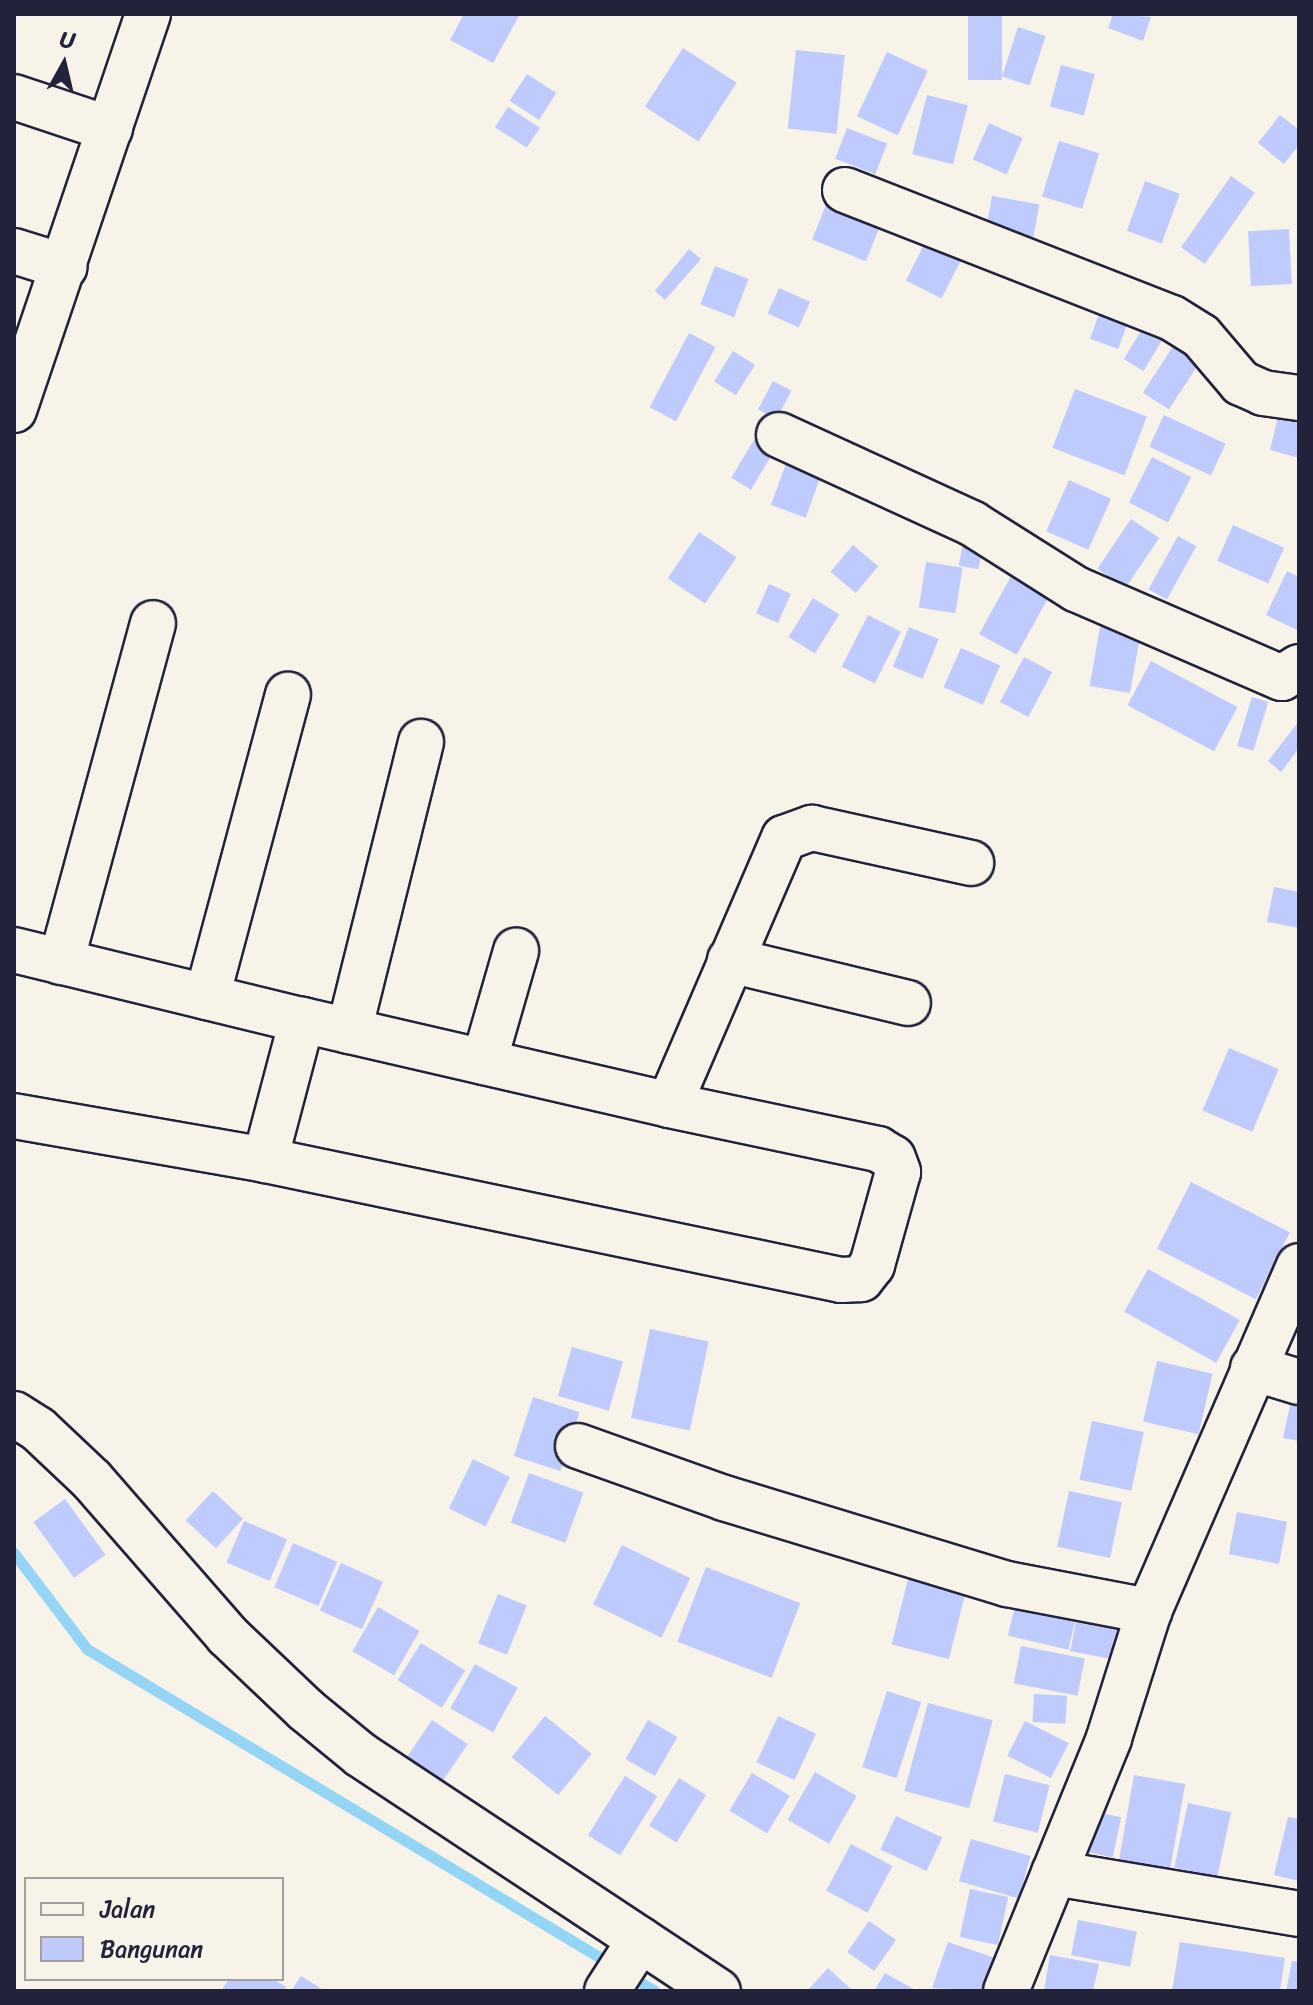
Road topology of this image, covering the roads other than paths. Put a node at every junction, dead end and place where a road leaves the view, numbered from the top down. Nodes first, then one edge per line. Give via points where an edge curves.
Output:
1 (148, 14) edge
2 (14, 97) edge
3 (110, 129) junction
4 (845, 190) dead end
5 (14, 251) edge
6 (65, 267) junction
7 (1299, 398) edge
8 (15, 405) edge
9 (779, 435) dead end
10 (153, 623) dead end
11 (1299, 667) edge
12 (288, 695) dead end
13 (421, 742) dead end
14 (971, 863) dead end
15 (14, 950) edge
16 (516, 951) dead end
17 (730, 960) junction
18 (61, 962) junction
19 (207, 997) junction
20 (908, 1003) dead end
21 (302, 1020) junction
22 (349, 1031) junction
23 (484, 1062) junction
24 (669, 1105) junction
25 (14, 1116) edge
26 (265, 1160) junction
27 (1299, 1266) edge
28 (1253, 1368) junction
29 (1299, 1382) edge
30 (14, 1414) edge
31 (578, 1446) dead end
32 (1149, 1611) junction
33 (1054, 1873) junction
34 (1299, 1914) edge
35 (625, 1963) edge
36 (718, 1991) edge
37 (1006, 1991) edge

1 - 3 street
2 - 3 street
3 - 6 street
4 - 7 street via 1172,318 1201,336 1241,383 1263,393
5 - 6 street
6 - 8 street
9 - 11 street via 973,524 1076,589 1282,678
10 - 18 street
12 - 19 street
13 - 22 street
14 - 17 street via 812,828 795,832 784,838 774,855
15 - 18 street
16 - 23 street
17 - 20 street
17 - 24 street
18 - 19 street
19 - 21 street
21 - 22 street
21 - 26 street
22 - 23 street
23 - 24 street
24 - 26 street via 878,1149 893,1158 898,1172 872,1265 861,1279 841,1280
25 - 26 street
27 - 28 street
28 - 29 street
28 - 32 street
30 - 35 street via 38,1429 92,1480 227,1635 306,1710
31 - 32 street via 724,1498 1007,1584
32 - 33 street via 1109,1738
33 - 34 street
33 - 37 street
35 - 36 street

